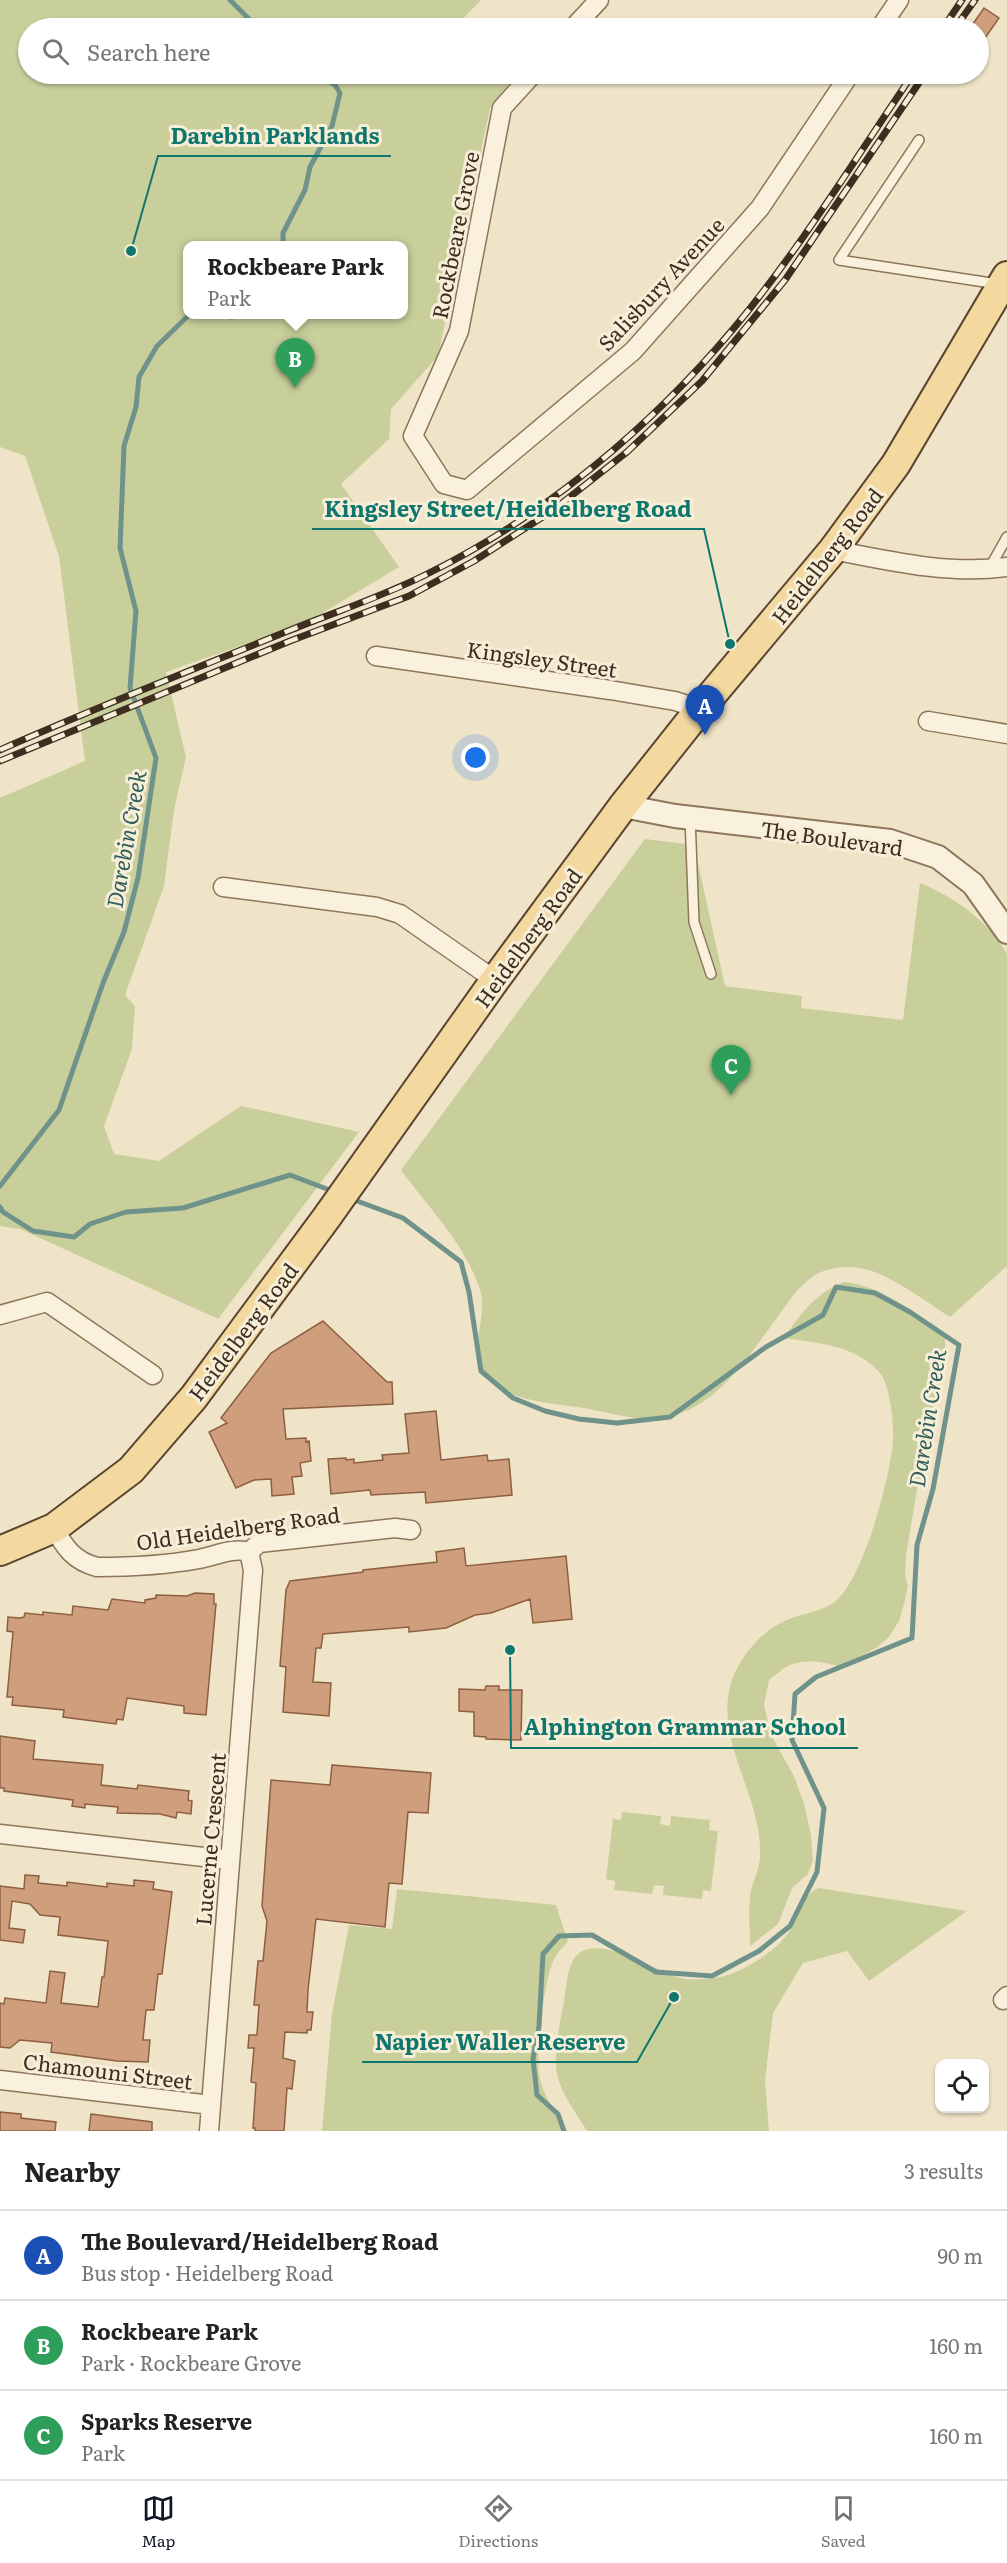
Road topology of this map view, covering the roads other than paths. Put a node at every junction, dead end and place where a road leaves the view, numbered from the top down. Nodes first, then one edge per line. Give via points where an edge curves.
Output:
1 (599, 0) edge
2 (899, 0) edge
3 (582, 18) edge
4 (887, 18) edge
5 (524, 84) edge
6 (843, 84) edge
7 (919, 140) dead end
8 (1005, 280) edge
9 (467, 490) joint
10 (1007, 537) edge
11 (833, 550) junction
12 (998, 569) edge
13 (376, 656) dead end
14 (700, 709) junction
15 (928, 721) dead end
16 (1007, 734) edge
17 (622, 806) junction
18 (690, 818) junction
19 (223, 886) dead end
20 (1007, 932) edge
21 (711, 974) dead end
22 (495, 980) junction
23 (0, 1316) edge
24 (153, 1375) dead end
25 (54, 1528) junction
26 (411, 1530) dead end
27 (0, 1551) edge
28 (249, 1552) junction
29 (0, 1833) edge
30 (230, 1860) junction
31 (0, 2080) edge
32 (211, 2105) junction
33 (209, 2131) edge

1 - 3 street
2 - 4 street
5 - 9 street, Rockbeare Grove via 502,108 459,331 413,436 444,484
6 - 9 street, Salisbury Avenue via 760,208 633,351
7 - 8 lane via 839,260
8 - 11 main road, Heidelberg Road via 896,464
10 - 12 lane
11 - 12 street via 949,568
11 - 14 main road, Heidelberg Road
13 - 14 street, Kingsley Street via 610,690
14 - 17 main road, Heidelberg Road
15 - 16 street
17 - 18 street, The Boulevard
17 - 22 main road, Heidelberg Road
18 - 20 street, The Boulevard via 890,841 938,857 973,884
18 - 21 lane via 694,922
19 - 22 street via 377,907 400,914
22 - 25 main road, Heidelberg Road via 194,1397 130,1470
23 - 24 street via 47,1302
25 - 27 main road, Heidelberg Road
25 - 28 street, Old Heidelberg Road via 64,1548 82,1563 97,1567
26 - 28 street, Old Heidelberg Road via 395,1528 259,1543
28 - 30 street, Lucerne Crescent via 253,1570
29 - 30 street
30 - 32 street, Lucerne Crescent
31 - 32 street, Chamouni Street
32 - 33 street, Lucerne Crescent

